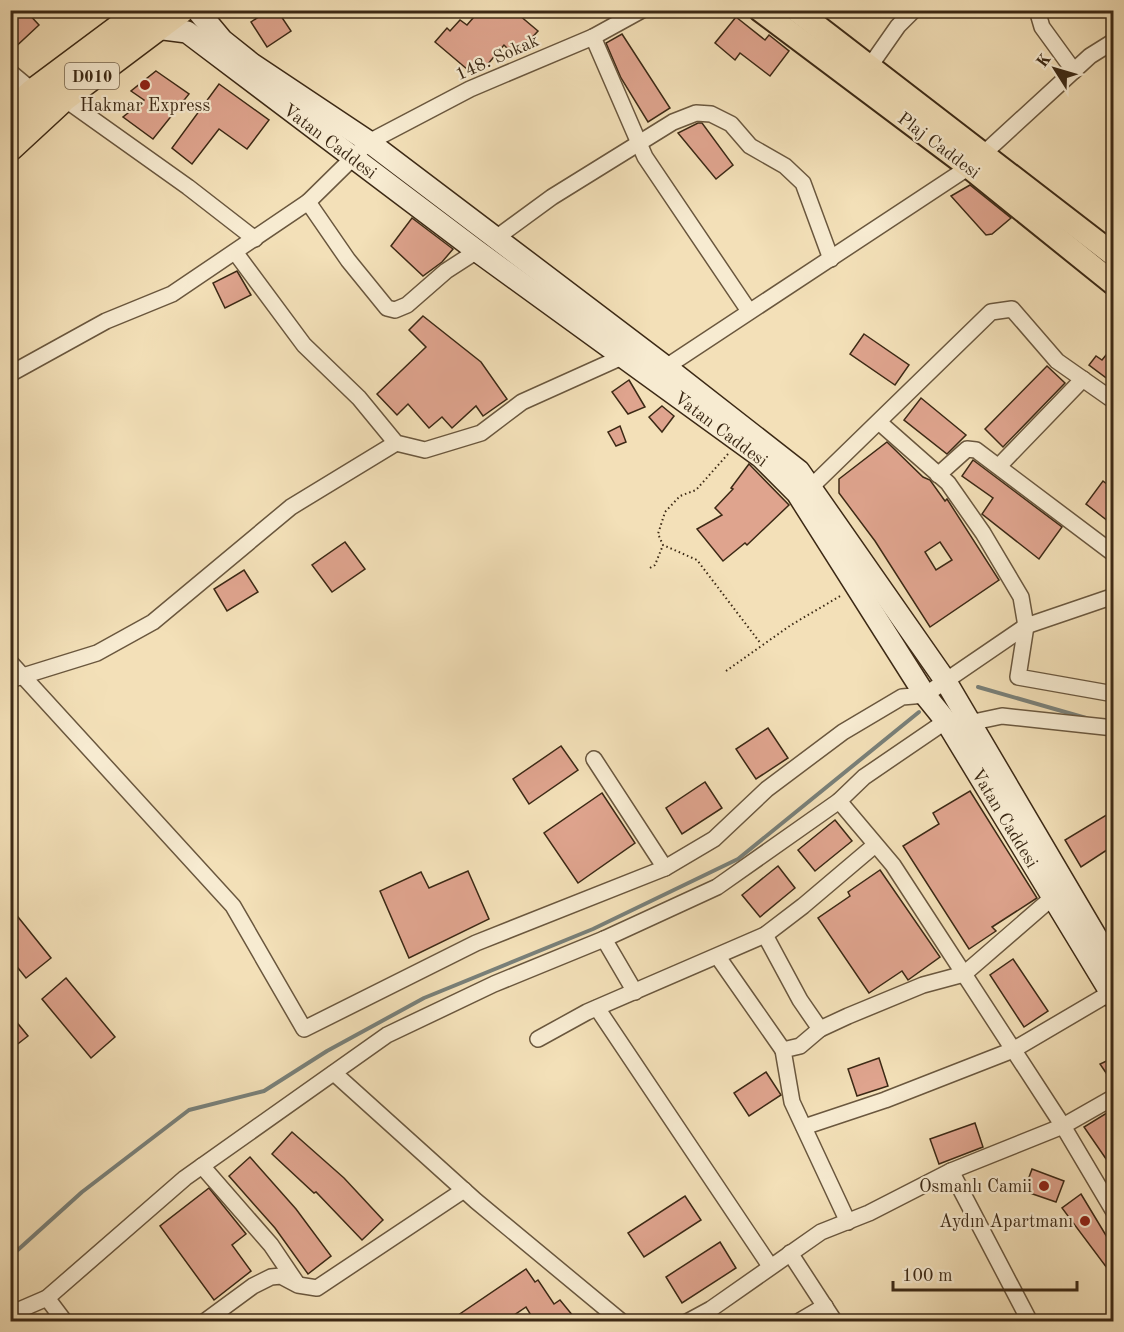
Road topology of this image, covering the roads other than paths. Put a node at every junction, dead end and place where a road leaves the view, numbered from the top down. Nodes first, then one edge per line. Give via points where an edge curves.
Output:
1 (180, 10) edge
2 (197, 10) edge
3 (642, 10) edge
4 (760, 10) edge
5 (796, 10) edge
6 (914, 10) edge
7 (1036, 10) edge
8 (150, 19) edge
9 (593, 37) junction
10 (1113, 41) edge
11 (870, 66) junction
12 (1074, 71) junction
13 (10, 72) edge
14 (34, 92) junction
15 (63, 98) junction
16 (10, 114) edge
17 (369, 142) junction
18 (640, 145) junction
19 (10, 147) edge
20 (353, 158) junction
21 (977, 161) junction
22 (308, 202) junction
23 (496, 238) junction
24 (255, 239) junction
25 (477, 251) junction
26 (235, 252) junction
27 (1113, 255) edge
28 (831, 259) junction
29 (1113, 284) edge
30 (749, 311) junction
31 (622, 357) junction
32 (666, 366) junction
33 (10, 374) edge
34 (1083, 379) junction
35 (1113, 401) edge
36 (880, 423) junction
37 (396, 443) junction
38 (999, 466) junction
39 (938, 475) junction
40 (810, 488) junction
41 (1113, 554) edge
42 (1113, 596) edge
43 (1026, 626) junction
44 (10, 662) edge
45 (16, 679) edge
46 (945, 680) junction
47 (1113, 694) edge
48 (925, 695) junction
49 (946, 721) junction
50 (969, 723) junction
51 (1113, 728) edge
52 (594, 759) dead end
53 (840, 801) junction
54 (875, 845) junction
55 (664, 868) junction
56 (1053, 897) junction
57 (765, 935) junction
58 (604, 939) junction
59 (718, 957) junction
60 (1113, 967) edge
61 (964, 974) junction
62 (635, 992) junction
63 (1112, 995) edge
64 (597, 1008) junction
65 (820, 1029) junction
66 (537, 1039) dead end
67 (783, 1050) junction
68 (1013, 1050) junction
69 (334, 1073) junction
70 (1113, 1097) edge
71 (1063, 1126) junction
72 (804, 1127) junction
73 (202, 1166) junction
74 (951, 1171) junction
75 (464, 1190) junction
76 (1113, 1212) edge
77 (848, 1222) junction
78 (790, 1253) junction
79 (770, 1266) junction
80 (298, 1285) junction
81 (47, 1298) junction
82 (825, 1306) junction
83 (10, 1314) edge
84 (65, 1322) edge
85 (204, 1322) edge
86 (622, 1322) edge
87 (687, 1322) edge
88 (798, 1322) edge
89 (835, 1322) edge
90 (1030, 1322) edge

1 - 8 highway, D010
2 - 17 main road, Vatan Caddesi via 222,40 252,64
3 - 9 street, 148. Sokak
4 - 21 main road, Plaj Caddesi
5 - 11 main road, Plaj Caddesi
6 - 11 street
7 - 12 street via 1042,27
8 - 14 highway, D010
8 - 15 highway, D010
8 - 20 main road, Vatan Caddesi via 187,32
9 - 17 street, 148. Sokak via 470,89
9 - 18 street
10 - 12 street
11 - 21 main road, Plaj Caddesi
12 - 21 street
13 - 14 street
14 - 16 highway, D010
15 - 19 highway, D010
15 - 24 street
17 - 20 street, 148. Sokak
17 - 23 main road, Vatan Caddesi
18 - 23 street via 552,197
18 - 28 street via 673,122 696,113 711,114 731,124 750,147 784,166 803,183
18 - 30 street
20 - 22 street, 148. Sokak
20 - 25 main road, Vatan Caddesi
21 - 27 main road, Plaj Caddesi
21 - 28 street
21 - 29 main road, Plaj Caddesi
22 - 24 street, 148. Sokak
22 - 25 street via 387,308 395,310 407,305 446,271
23 - 32 main road, Vatan Caddesi
24 - 26 street, 148. Sokak
25 - 31 main road, Vatan Caddesi
26 - 33 street, 148. Sokak via 172,294 106,321
26 - 37 street via 304,345 359,398
28 - 30 street
30 - 32 street
31 - 37 street via 522,402 481,433 425,450
31 - 48 main road, Vatan Caddesi via 761,457 797,493
32 - 40 main road, Vatan Caddesi via 799,471
34 - 35 street
34 - 36 street via 1057,361 1012,309 1004,309 991,312
34 - 38 street
36 - 39 street
36 - 40 street
37 - 45 street via 291,507 153,622 97,653
38 - 39 street via 976,450 967,449
38 - 41 street
39 - 43 street via 983,533 1021,597
40 - 46 main road, Vatan Caddesi
42 - 43 street
43 - 46 street
43 - 47 street via 1018,677
44 - 45 street
45 - 55 street via 233,906 304,1029 476,943
46 - 48 street
46 - 50 main road, Vatan Caddesi
48 - 49 main road, Vatan Caddesi
48 - 55 street via 902,697 843,732 767,789 714,839
49 - 53 street via 864,777
49 - 56 main road, Vatan Caddesi
50 - 51 street via 1002,716
50 - 60 main road, Vatan Caddesi
52 - 55 street
53 - 54 street
53 - 58 street via 717,887
54 - 57 street
54 - 61 street via 893,865
56 - 61 street
56 - 63 main road, Vatan Caddesi
57 - 59 street
57 - 65 street
58 - 62 street
58 - 69 street via 494,984 387,1035
59 - 62 street
59 - 67 street
61 - 65 street via 923,986
61 - 68 street
62 - 64 street
63 - 68 street
64 - 66 street
64 - 79 street
65 - 67 street via 800,1046
67 - 72 street via 792,1102
68 - 71 street
68 - 72 street
69 - 73 street
69 - 75 street
70 - 71 street
71 - 74 street
71 - 76 street
72 - 77 street
73 - 80 street via 271,1245
73 - 81 street
74 - 77 street
74 - 90 street
75 - 80 street via 317,1288
75 - 86 street
77 - 78 street via 821,1232
78 - 79 street
78 - 82 street
79 - 87 street
80 - 85 street via 272,1276
81 - 83 street
81 - 84 street
82 - 88 street
82 - 89 street

